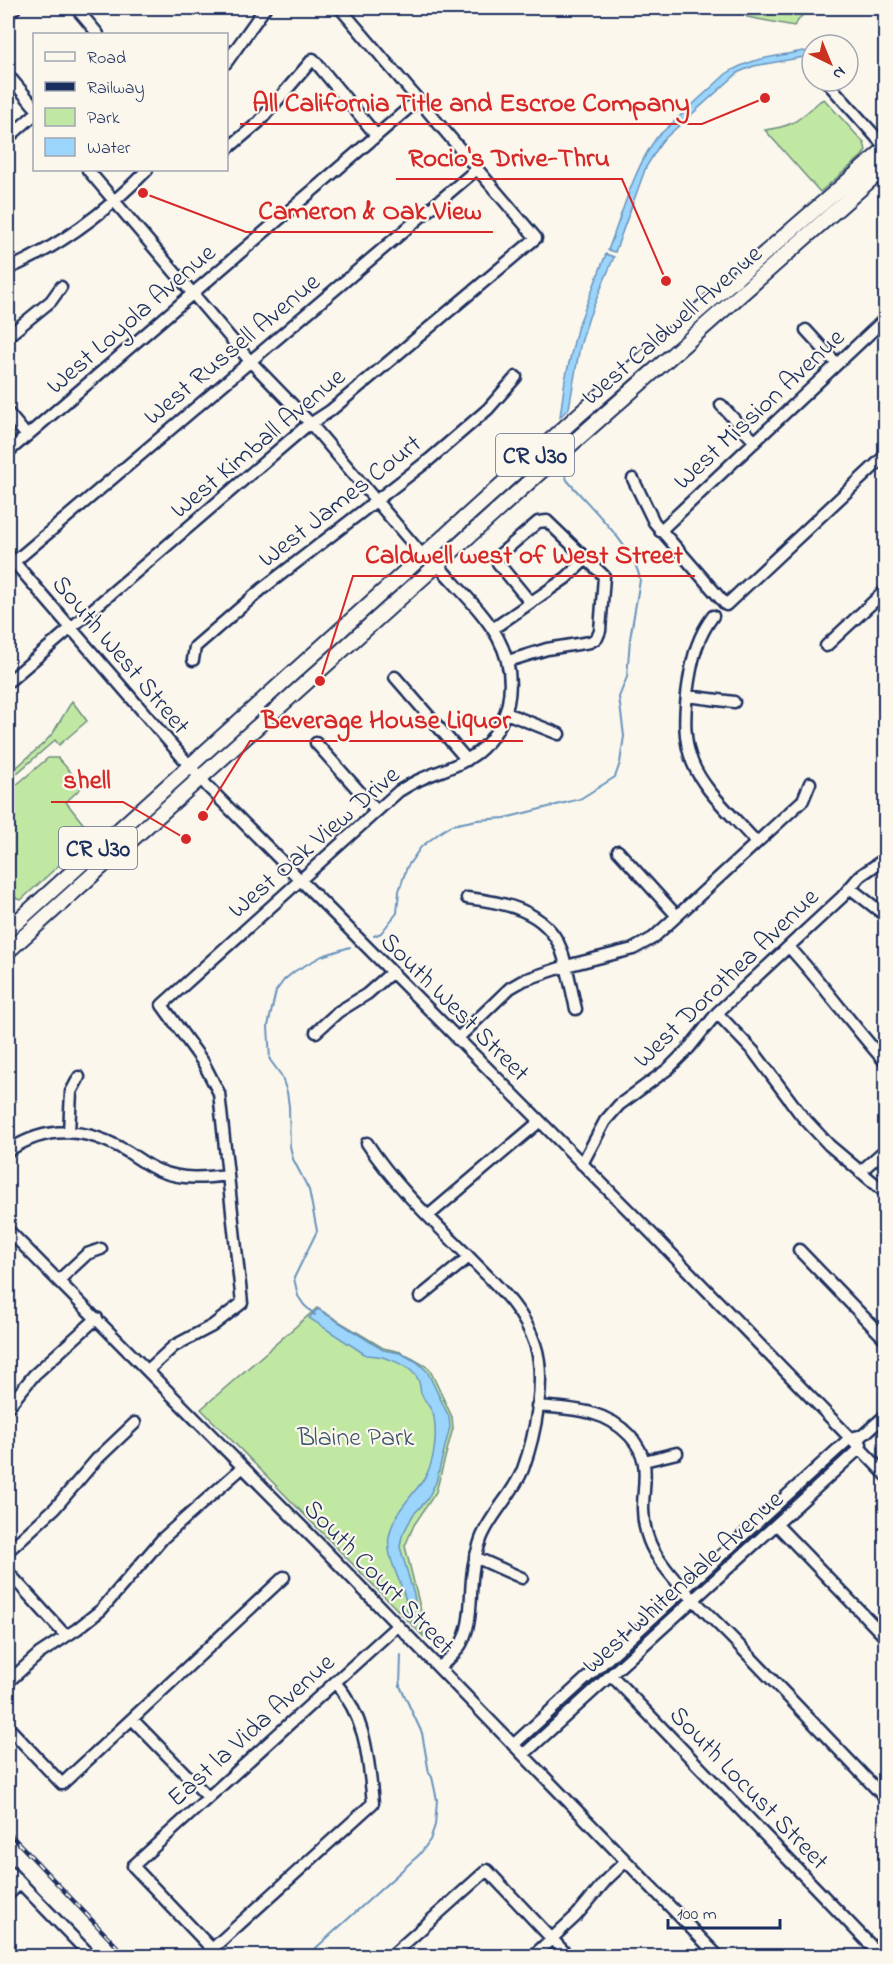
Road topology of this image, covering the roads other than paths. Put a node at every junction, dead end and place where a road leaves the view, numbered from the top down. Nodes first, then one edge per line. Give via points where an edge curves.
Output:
1 (15, 8) edge
2 (76, 8) edge
3 (265, 8) edge
4 (340, 8) edge
5 (8, 15) edge
6 (97, 33) edge
7 (228, 60) edge
8 (8, 75) edge
9 (837, 93) edge
10 (418, 100) junction
11 (33, 105) edge
12 (33, 116) edge
13 (376, 135) junction
14 (8, 138) edge
15 (228, 148) edge
16 (885, 148) edge
17 (885, 166) edge
18 (477, 169) junction
19 (89, 171) edge
20 (146, 171) edge
21 (115, 201) junction
22 (754, 261) junction
23 (8, 269) edge
24 (61, 287) dead end
25 (193, 293) junction
26 (885, 318) edge
27 (806, 330) dead end
28 (695, 335) junction
29 (8, 336) edge
30 (250, 361) junction
31 (837, 364) junction
32 (516, 376) dead end
33 (721, 405) dead end
34 (8, 413) edge
35 (311, 424) junction
36 (27, 436) junction
37 (755, 442) junction
38 (8, 452) edge
39 (883, 463) edge
40 (633, 479) dead end
41 (376, 501) junction
42 (660, 531) junction
43 (423, 556) junction
44 (11, 558) edge
45 (587, 558) junction
46 (437, 564) junction
47 (885, 590) edge
48 (530, 602) junction
49 (713, 616) dead end
50 (368, 626) junction
51 (494, 628) junction
52 (70, 629) junction
53 (826, 646) dead end
54 (193, 660) dead end
55 (508, 661) junction
56 (395, 677) dead end
57 (8, 682) edge
58 (687, 696) junction
59 (734, 702) dead end
60 (506, 713) junction
61 (559, 734) dead end
62 (316, 743) dead end
63 (467, 760) junction
64 (189, 766) junction
65 (199, 777) junction
66 (810, 783) dead end
67 (376, 810) junction
68 (756, 842) junction
69 (618, 851) dead end
70 (885, 858) edge
71 (300, 879) junction
72 (850, 888) junction
73 (467, 898) dead end
74 (25, 914) junction
75 (677, 916) junction
76 (885, 916) edge
77 (8, 930) edge
78 (8, 941) edge
79 (789, 946) junction
80 (8, 951) edge
81 (566, 966) junction
82 (391, 972) junction
83 (576, 1009) dead end
84 (717, 1013) junction
85 (316, 1032) dead end
86 (457, 1039) junction
87 (885, 1063) edge
88 (79, 1077) dead end
89 (538, 1122) junction
90 (69, 1132) junction
91 (367, 1143) dead end
92 (885, 1149) edge
93 (8, 1151) edge
94 (582, 1164) junction
95 (860, 1172) junction
96 (228, 1175) junction
97 (885, 1192) edge
98 (428, 1216) junction
99 (8, 1230) edge
100 (101, 1249) dead end
101 (799, 1250) dead end
102 (468, 1257) junction
103 (59, 1281) junction
104 (420, 1297) dead end
105 (96, 1318) junction
106 (885, 1340) edge
107 (148, 1370) junction
108 (537, 1406) junction
109 (8, 1407) edge
110 (885, 1415) edge
111 (135, 1423) dead end
112 (863, 1435) junction
113 (850, 1438) junction
114 (860, 1449) junction
115 (677, 1453) dead end
116 (644, 1461) junction
117 (243, 1467) junction
118 (885, 1475) edge
119 (777, 1525) junction
120 (8, 1551) edge
121 (475, 1557) junction
122 (8, 1572) edge
123 (284, 1577) dead end
124 (522, 1578) dead end
125 (684, 1588) junction
126 (694, 1599) junction
127 (397, 1626) junction
128 (66, 1636) junction
129 (885, 1638) edge
130 (439, 1668) junction
131 (611, 1675) junction
132 (8, 1682) edge
133 (335, 1682) junction
134 (132, 1719) junction
135 (8, 1727) edge
136 (513, 1744) junction
137 (523, 1755) junction
138 (208, 1797) junction
139 (885, 1799) edge
140 (626, 1860) junction
141 (8, 1870) edge
142 (20, 1883) junction
143 (8, 1895) edge
144 (552, 1939) junction
145 (91, 1956) edge
146 (391, 1956) edge
147 (533, 1956) edge
148 (567, 1956) edge
149 (718, 1956) edge
150 (881, 1956) edge

1 - 5 street
2 - 6 street
3 - 7 street
4 - 10 street
8 - 11 street
9 - 16 street
10 - 13 street, West Loyola Avenue
10 - 18 street
12 - 14 street
13 - 15 street via 313,59 258,123
13 - 25 street, West Loyola Avenue
16 - 22 main road, West Caldwell Avenue / CR J30
17 - 28 main road, West Caldwell Avenue / CR J30
18 - 30 street, West Russell Avenue
18 - 35 street, West Kimball Avenue via 536,238
19 - 21 street
20 - 21 street
21 - 23 street via 64,238
21 - 25 street
22 - 28 main road via 750,277 701,320
22 - 43 main road, West Caldwell Avenue / CR J30
24 - 29 street via 51,302
25 - 30 street
25 - 36 street, West Loyola Avenue
26 - 31 street, West Mission Avenue
27 - 31 street
28 - 46 main road, West Caldwell Avenue / CR J30
30 - 35 street
30 - 44 street, West Russell Avenue
31 - 37 street, West Mission Avenue
32 - 41 street, West James Court via 488,409
33 - 37 street
34 - 36 street
35 - 41 street
35 - 52 street, West Kimball Avenue
36 - 38 street, West Loyola Avenue
37 - 42 street, West Mission Avenue
39 - 42 street via 726,605
40 - 42 street
41 - 43 street
41 - 54 street, West James Court via 220,625 195,647
43 - 50 main road via 422,566 380,605
43 - 64 main road, West Caldwell Avenue / CR J30
44 - 52 street, South West Street
45 - 48 street
45 - 48 street via 549,521 538,522 497,558
45 - 55 street via 604,576 597,638
46 - 50 main road, West Caldwell Avenue / CR J30
46 - 51 street, West Oak View Drive
47 - 53 street
48 - 51 street
49 - 58 street via 694,653
50 - 65 main road, West Caldwell Avenue / CR J30
51 - 55 street, West Oak View Drive
52 - 57 street, West Kimball Avenue
52 - 64 street, South West Street
55 - 60 street, West Oak View Drive via 510,690
56 - 63 street
58 - 59 street
58 - 68 street via 684,728 696,772
60 - 61 street
60 - 63 street, West Oak View Drive via 489,741
62 - 67 street
63 - 67 street, West Oak View Drive via 419,780
64 - 65 street, South West Street
64 - 74 main road, West Caldwell Avenue / CR J30
65 - 71 street, South West Street
65 - 80 main road, West Caldwell Avenue / CR J30
66 - 68 street via 802,800
67 - 71 street, West Oak View Drive
68 - 75 street
69 - 75 street
70 - 72 street, West Dorothea Avenue
71 - 82 street, South West Street
71 - 96 street, West Oak View Drive via 162,1005 203,1062 219,1093
72 - 76 street
72 - 79 street, West Dorothea Avenue
73 - 81 street via 513,906 537,919 552,933
74 - 77 main road, West Caldwell Avenue / CR J30
74 - 78 main road via 24,925
75 - 81 street via 653,938 633,949
79 - 84 street, West Dorothea Avenue
79 - 87 street
81 - 83 street
81 - 86 street via 510,988
82 - 85 street
82 - 86 street, South West Street
84 - 94 street, West Dorothea Avenue via 668,1069 619,1105 605,1121
84 - 95 street via 754,1052 801,1114
86 - 89 street, South West Street
88 - 90 street via 71,1092
89 - 94 street, South West Street
89 - 98 street
90 - 93 street via 39,1136
90 - 96 street via 106,1140 158,1171 179,1177
91 - 98 street via 392,1178
92 - 95 street
94 - 113 street, South West Street
95 - 97 street
96 - 107 street via 242,1303 213,1326 174,1346
98 - 102 street
99 - 103 street, South Court Street
100 - 103 street via 87,1254
101 - 106 street
102 - 104 street
102 - 108 street via 510,1299 527,1323 540,1366
103 - 105 street, South Court Street
105 - 107 street, South Court Street
105 - 109 street via 34,1375
107 - 117 street, South Court Street
108 - 116 street via 586,1411 610,1419 632,1438
108 - 121 street via 522,1470 492,1518
110 - 112 street, West Whitendale Avenue
111 - 120 street via 96,1460 55,1508
112 - 113 street, West Whitendale Avenue
112 - 114 street
113 - 114 street, South West Street
113 - 125 street, West Whitendale Avenue
114 - 118 street, South West Street
114 - 119 street, West Whitendale Avenue
115 - 116 street
116 - 125 street via 645,1527 656,1556
117 - 127 street, South Court Street
117 - 128 street via 163,1538 101,1610
119 - 126 street, West Whitendale Avenue
119 - 129 street
121 - 124 street
121 - 130 street via 465,1635
122 - 128 street
123 - 134 street
125 - 126 street
125 - 136 street, West Whitendale Avenue
126 - 131 street, West Whitendale Avenue
126 - 139 street
127 - 130 street, South Court Street
127 - 133 street, East la Vida Avenue
128 - 132 street
130 - 136 street, South Court Street
131 - 137 street, West Whitendale Avenue
131 - 150 street, South Locust Street
133 - 138 street, East la Vida Avenue
133 - 138 street, East la Vida Avenue via 350,1701 363,1730 373,1803 212,1949 133,1866
134 - 135 street via 62,1784
134 - 138 street
136 - 137 street, South Court Street
137 - 140 street, South Court Street
140 - 144 street
140 - 149 street, South Court Street
141 - 142 street
142 - 143 street
142 - 145 street
144 - 146 street via 487,1870
144 - 147 street
144 - 148 street

